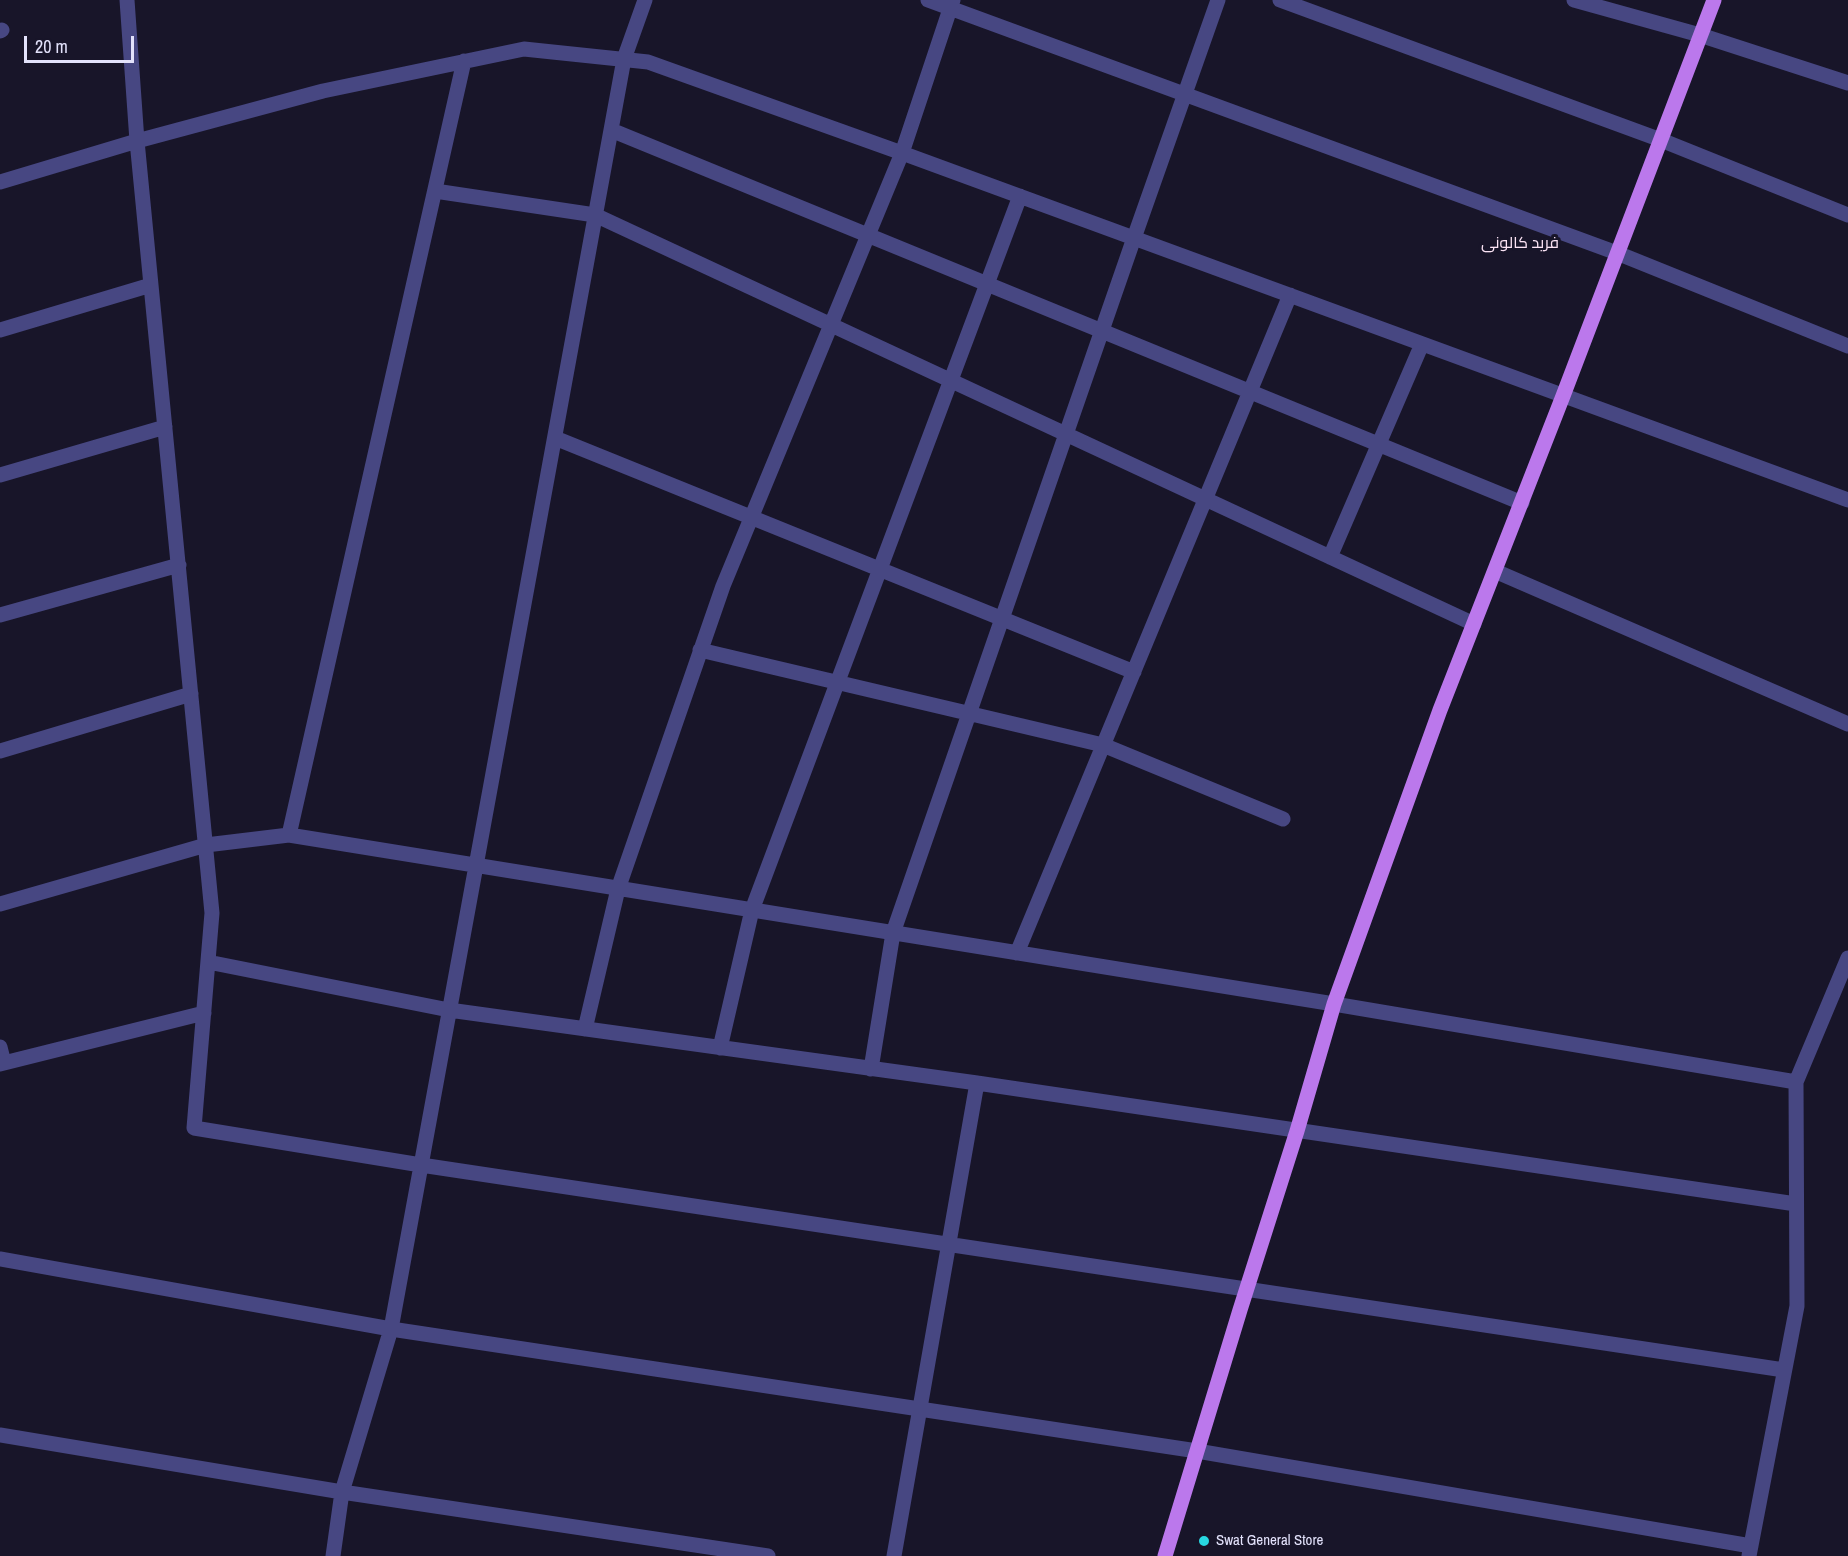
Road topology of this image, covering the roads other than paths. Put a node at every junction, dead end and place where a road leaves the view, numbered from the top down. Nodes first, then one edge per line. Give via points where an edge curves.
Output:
1 (127, 0) edge
2 (645, 0) edge
3 (928, 0) edge
4 (1218, 0) edge
5 (1280, 0) edge
6 (1574, 0) edge
7 (1714, 0) edge
8 (951, 4) edge
9 (1700, 35) junction
10 (624, 59) junction
11 (464, 62) junction
12 (1848, 83) edge
13 (1185, 94) junction
14 (611, 130) junction
15 (1661, 140) junction
16 (138, 141) junction
17 (902, 153) junction
18 (0, 182) edge
19 (435, 191) junction
20 (1020, 196) junction
21 (1848, 214) edge
22 (595, 215) junction
23 (868, 235) junction
24 (1134, 238) junction
25 (1617, 253) junction
26 (987, 284) junction
27 (151, 285) junction
28 (1290, 295) junction
29 (831, 325) junction
30 (0, 330) edge
31 (1102, 331) junction
32 (1422, 344) junction
33 (1848, 346) edge
34 (951, 381) junction
35 (1250, 392) junction
36 (1563, 396) junction
37 (165, 427) junction
38 (1066, 435) junction
39 (555, 438) junction
40 (1379, 444) junction
41 (0, 475) edge
42 (1205, 499) junction
43 (1848, 500) edge
44 (1522, 502) junction
45 (751, 518) junction
46 (1330, 557) junction
47 (179, 565) junction
48 (880, 570) junction
49 (1495, 571) junction
50 (0, 615) edge
51 (1002, 619) junction
52 (1474, 624) junction
53 (700, 650) junction
54 (1134, 672) junction
55 (837, 683) junction
56 (191, 694) junction
57 (969, 714) junction
58 (1848, 724) edge
59 (1104, 745) junction
60 (0, 751) edge
61 (1283, 819) dead end
62 (289, 835) junction
63 (206, 845) junction
64 (476, 866) junction
65 (618, 889) junction
66 (0, 904) edge
67 (752, 910) junction
68 (893, 933) junction
69 (1017, 953) junction
70 (1848, 958) edge
71 (208, 962) junction
72 (1334, 1004) junction
73 (449, 1010) junction
74 (204, 1013) junction
75 (585, 1029) junction
76 (0, 1047) edge
77 (720, 1048) junction
78 (2, 1064) edge
79 (871, 1069) junction
80 (1796, 1082) junction
81 (977, 1083) junction
82 (1298, 1131) junction
83 (421, 1165) junction
84 (1796, 1204) junction
85 (949, 1245) junction
86 (0, 1259) edge
87 (1247, 1289) junction
88 (391, 1329) junction
89 (1784, 1370) junction
90 (920, 1409) junction
91 (0, 1435) edge
92 (1197, 1451) junction
93 (342, 1492) junction
94 (1750, 1551) edge
95 (333, 1556) edge
96 (768, 1556) edge
97 (894, 1556) edge
98 (1165, 1556) edge

1 - 16 street
2 - 10 street
3 - 8 street
4 - 13 street
5 - 15 street
6 - 9 street
7 - 9 main road
8 - 13 street
8 - 17 street
9 - 12 street
9 - 15 main road
10 - 11 street via 524,49
10 - 14 street
10 - 17 street via 648,62
11 - 16 street via 323,91
11 - 19 street
13 - 24 street
13 - 25 street
14 - 22 street
14 - 23 street
15 - 21 street
15 - 25 main road
16 - 18 street
16 - 27 street
17 - 20 street
17 - 23 street
19 - 22 street
19 - 62 street
20 - 24 street
20 - 26 street
22 - 29 street
22 - 39 street
23 - 26 street
23 - 29 street
24 - 28 street
24 - 31 street
25 - 33 street
25 - 36 main road
26 - 31 street
26 - 34 street
27 - 30 street
27 - 37 street
28 - 32 street
28 - 35 street
29 - 34 street
29 - 45 street
31 - 35 street
31 - 38 street
32 - 36 street
32 - 40 street
34 - 38 street
34 - 48 street
35 - 40 street
35 - 42 street
36 - 43 street
36 - 44 main road
37 - 41 street
37 - 47 street
38 - 42 street
38 - 51 street
39 - 45 street
39 - 64 street
40 - 44 street
40 - 46 street
42 - 46 street
42 - 54 street
44 - 49 main road
45 - 48 street
45 - 53 street
46 - 52 street
47 - 50 street
47 - 56 street
48 - 51 street
48 - 55 street
49 - 52 main road
49 - 58 street
51 - 54 street
51 - 57 street
52 - 72 main road
53 - 55 street
53 - 65 street
54 - 59 street
55 - 57 street
55 - 67 street
56 - 60 street
56 - 63 street
57 - 59 street
57 - 68 street
59 - 61 street
59 - 69 street
62 - 63 street
62 - 64 street
63 - 66 street
63 - 71 street via 212,913
64 - 65 street
64 - 73 street
65 - 67 street
65 - 75 street
67 - 68 street
67 - 77 street
68 - 69 street
68 - 79 street
69 - 72 street
70 - 80 street
71 - 73 street
71 - 74 street
72 - 80 street
72 - 82 main road
73 - 75 street
73 - 83 street
74 - 78 street
74 - 83 street via 194,1128
75 - 77 street
76 - 78 street
77 - 79 street
79 - 81 street
80 - 84 street
81 - 82 street
81 - 85 street
82 - 84 street
82 - 87 main road
83 - 85 street
83 - 88 street
84 - 89 street via 1797,1306
85 - 87 street
85 - 90 street
86 - 88 street
87 - 89 street
87 - 92 main road
88 - 90 street
88 - 93 street
89 - 94 street
90 - 92 street
90 - 97 street
91 - 93 street
92 - 94 street
92 - 98 main road
93 - 95 street
93 - 96 street

